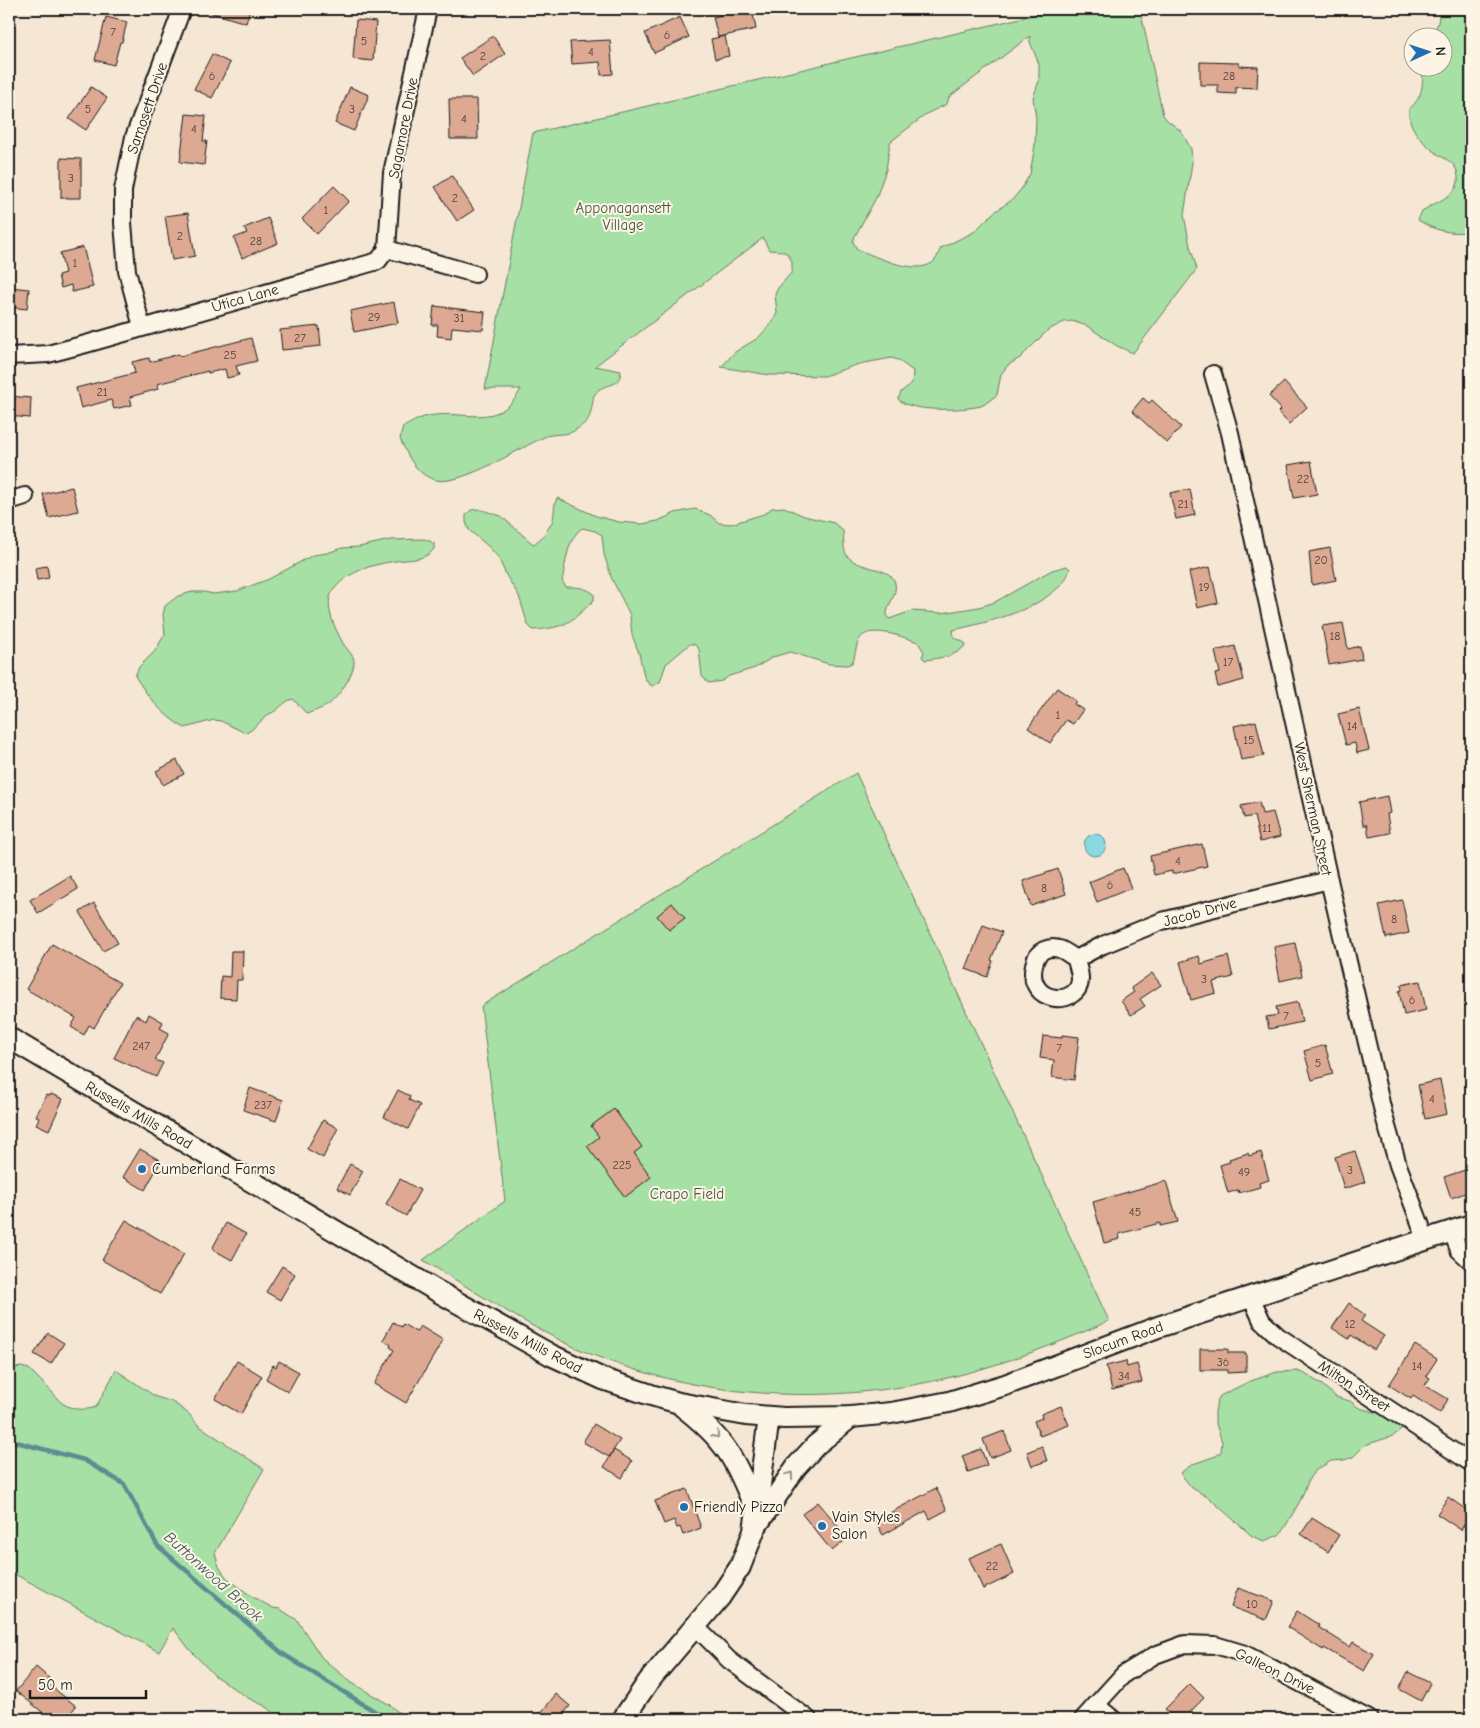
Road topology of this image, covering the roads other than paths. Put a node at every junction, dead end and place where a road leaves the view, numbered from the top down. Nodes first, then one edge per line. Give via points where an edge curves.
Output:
1 (182, 9) edge
2 (428, 9) edge
3 (387, 249) junction
4 (475, 274) dead end
5 (142, 327) junction
6 (9, 356) edge
7 (1213, 374) dead end
8 (25, 496) dead end
9 (9, 501) edge
10 (1329, 880) junction
11 (1076, 959) dead end
12 (9, 1038) edge
13 (1471, 1225) edge
14 (1452, 1232) junction
15 (1426, 1239) junction
16 (1471, 1261) edge
17 (1251, 1297) junction
18 (679, 1403) junction
19 (768, 1417) junction
20 (851, 1417) junction
21 (1471, 1464) edge
22 (755, 1521) junction
23 (695, 1626) junction
24 (1096, 1705) junction
25 (623, 1719) edge
26 (808, 1719) edge
27 (1083, 1719) edge
28 (1113, 1719) edge
29 (1369, 1719) edge

1 - 5 street, Samosett Drive via 134,137 123,190 127,271
2 - 3 street, Sagamore Drive via 392,173
3 - 4 street
3 - 5 street, Utica Lane via 378,261
5 - 6 street, Utica Lane via 48,354
7 - 10 street, West Sherman Street via 1230,433
8 - 9 street
10 - 11 street, Jacob Drive via 1162,921
10 - 15 street, West Sherman Street via 1386,1124
12 - 18 main road, Russells Mills Road via 528,1343 603,1379
13 - 14 main road, Slocum Road
14 - 15 main road, Slocum Road
14 - 16 street via 1460,1250
15 - 17 main road, Slocum Road
17 - 20 main road, Slocum Road via 1112,1343 977,1395 920,1408
17 - 21 street, Milton Street via 1262,1321 1278,1336
18 - 19 main road, Russells Mills Road
18 -> 22 main road via 706,1424 734,1459
19 - 20 main road, Slocum Road
19 - 22 main road
22 -> 20 main road via 816,1445
22 - 23 main road via 740,1567
23 - 25 main road via 648,1682
23 - 26 street via 729,1660
24 - 27 street, Galleon Drive
24 - 28 street
24 - 29 street, Galleon Drive via 1124,1674 1154,1655 1185,1644 1215,1644 1245,1654

